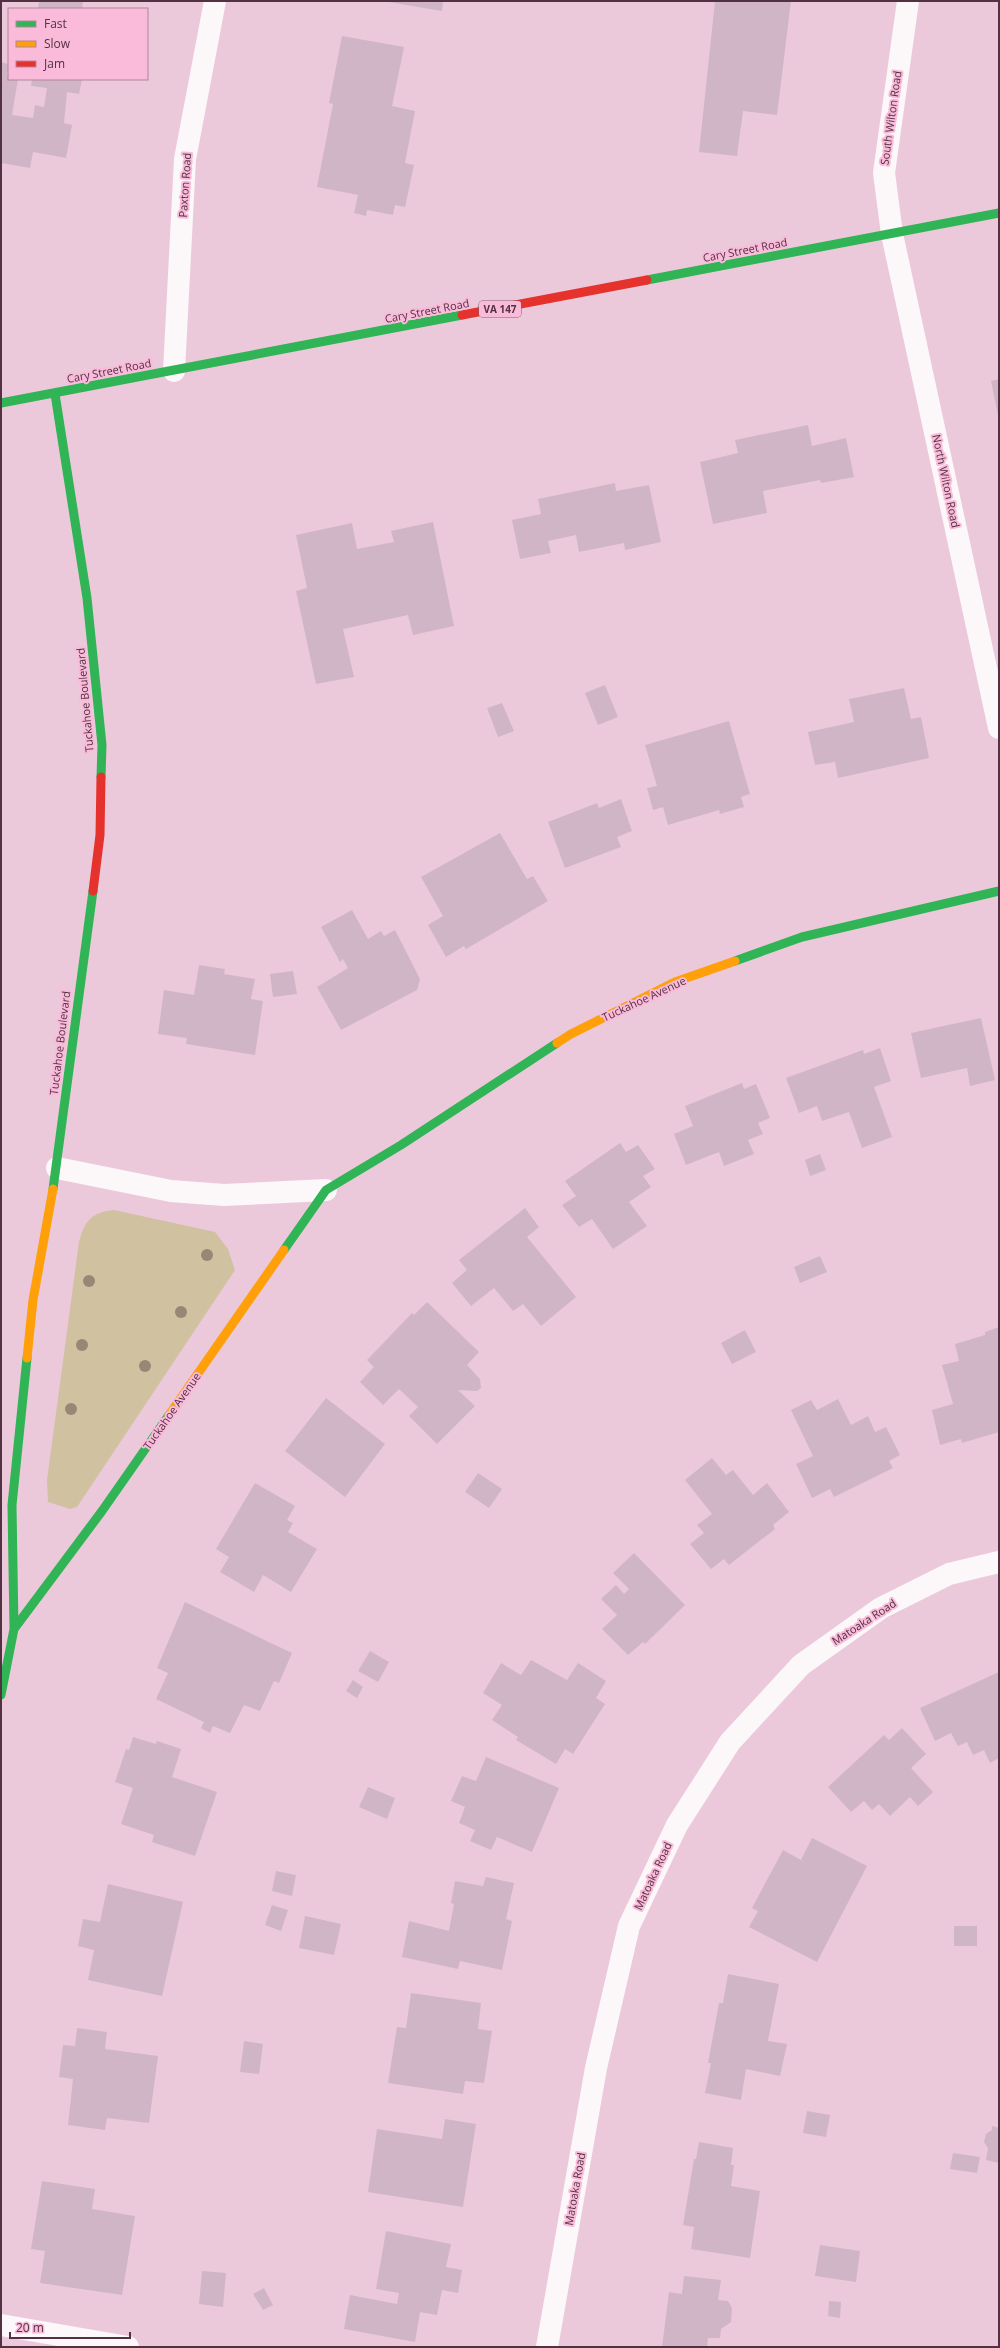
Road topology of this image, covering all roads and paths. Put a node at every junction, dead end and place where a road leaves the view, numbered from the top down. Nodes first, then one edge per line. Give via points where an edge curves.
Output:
1 (215, 1) edge
2 (908, 1) edge
3 (999, 213) edge
4 (892, 234) junction
5 (174, 371) junction
6 (55, 394) junction
7 (1, 403) edge
8 (999, 728) edge
9 (999, 891) edge
10 (57, 1168) junction
11 (326, 1190) junction
12 (999, 1562) edge
13 (14, 1629) junction
14 (1, 1695) edge
15 (1, 2325) edge
16 (128, 2347) edge
17 (546, 2347) edge

1 - 5 street, Paxton Road via 185,159
2 - 4 street, South Wilton Road via 884,173
3 - 4 street, Cary Street Road / VA 147
4 - 5 street, Cary Street Road / VA 147
4 - 8 street, North Wilton Road
5 - 6 street, Cary Street Road / VA 147
6 - 7 street, Cary Street Road / VA 147
6 - 10 street, Tuckahoe Boulevard via 87,598 102,745 100,835
9 - 11 street, Tuckahoe Avenue via 802,937 675,982 571,1034 401,1145
10 - 11 street, Tuckahoe Avenue via 171,1191 224,1195
10 - 13 street, Tuckahoe Boulevard via 33,1300 12,1505
11 - 13 street, Tuckahoe Avenue via 102,1511
12 - 17 street, Matoaka Road via 949,1574 882,1608 801,1665 730,1742 677,1826 629,1926 596,2068
13 - 14 street, Tuckahoe Boulevard
15 - 16 street

